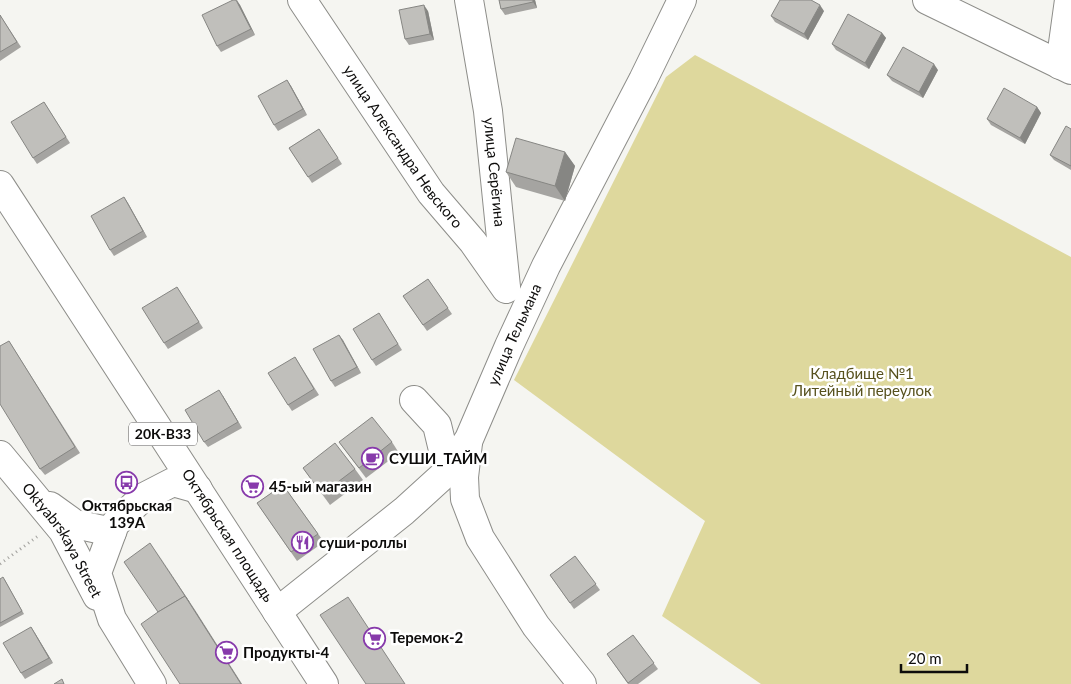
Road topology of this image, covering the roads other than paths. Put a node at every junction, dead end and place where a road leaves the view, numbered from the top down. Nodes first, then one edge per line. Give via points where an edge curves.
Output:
1 (302, 0) edge
2 (469, 0) edge
3 (682, 0) edge
4 (927, 0) edge
5 (1069, 0) edge
6 (1066, 68) edge
7 (0, 185) edge
8 (506, 289) junction
9 (509, 346) junction
10 (414, 400) dead end
11 (469, 439) junction
12 (0, 455) edge
13 (448, 470) junction
14 (28, 489) junction
15 (198, 489) junction
16 (112, 532) junction
17 (277, 612) junction
18 (143, 684) edge
19 (152, 684) edge
20 (324, 684) edge
21 (582, 684) edge

1 - 8 street, улица Александра Невского via 431,193 473,242
2 - 8 street, улица Серёгина via 488,111
3 - 9 street, улица Тельмана via 546,266
4 - 6 street
5 - 6 street
7 - 15 street, Октябрьская площадь / 20К-В33
8 - 9 street, улица Серёгина
9 - 11 street, улица Тельмана
10 - 13 street via 438,425
11 - 13 street, улица Тельмана
11 - 21 street via 465,499 480,538 536,626
12 - 14 street, Oktyabrskaya Street
13 - 17 street, улица Тельмана via 404,512
14 - 16 street via 75,524
14 - 18 street, Oktyabrskaya Street via 63,531
15 - 16 street via 173,482 142,498 115,524
15 - 17 street, Октябрьская площадь / 20К-В33
16 - 19 street via 96,573 112,619
17 - 20 street, Октябрьская площадь / 20К-В33

